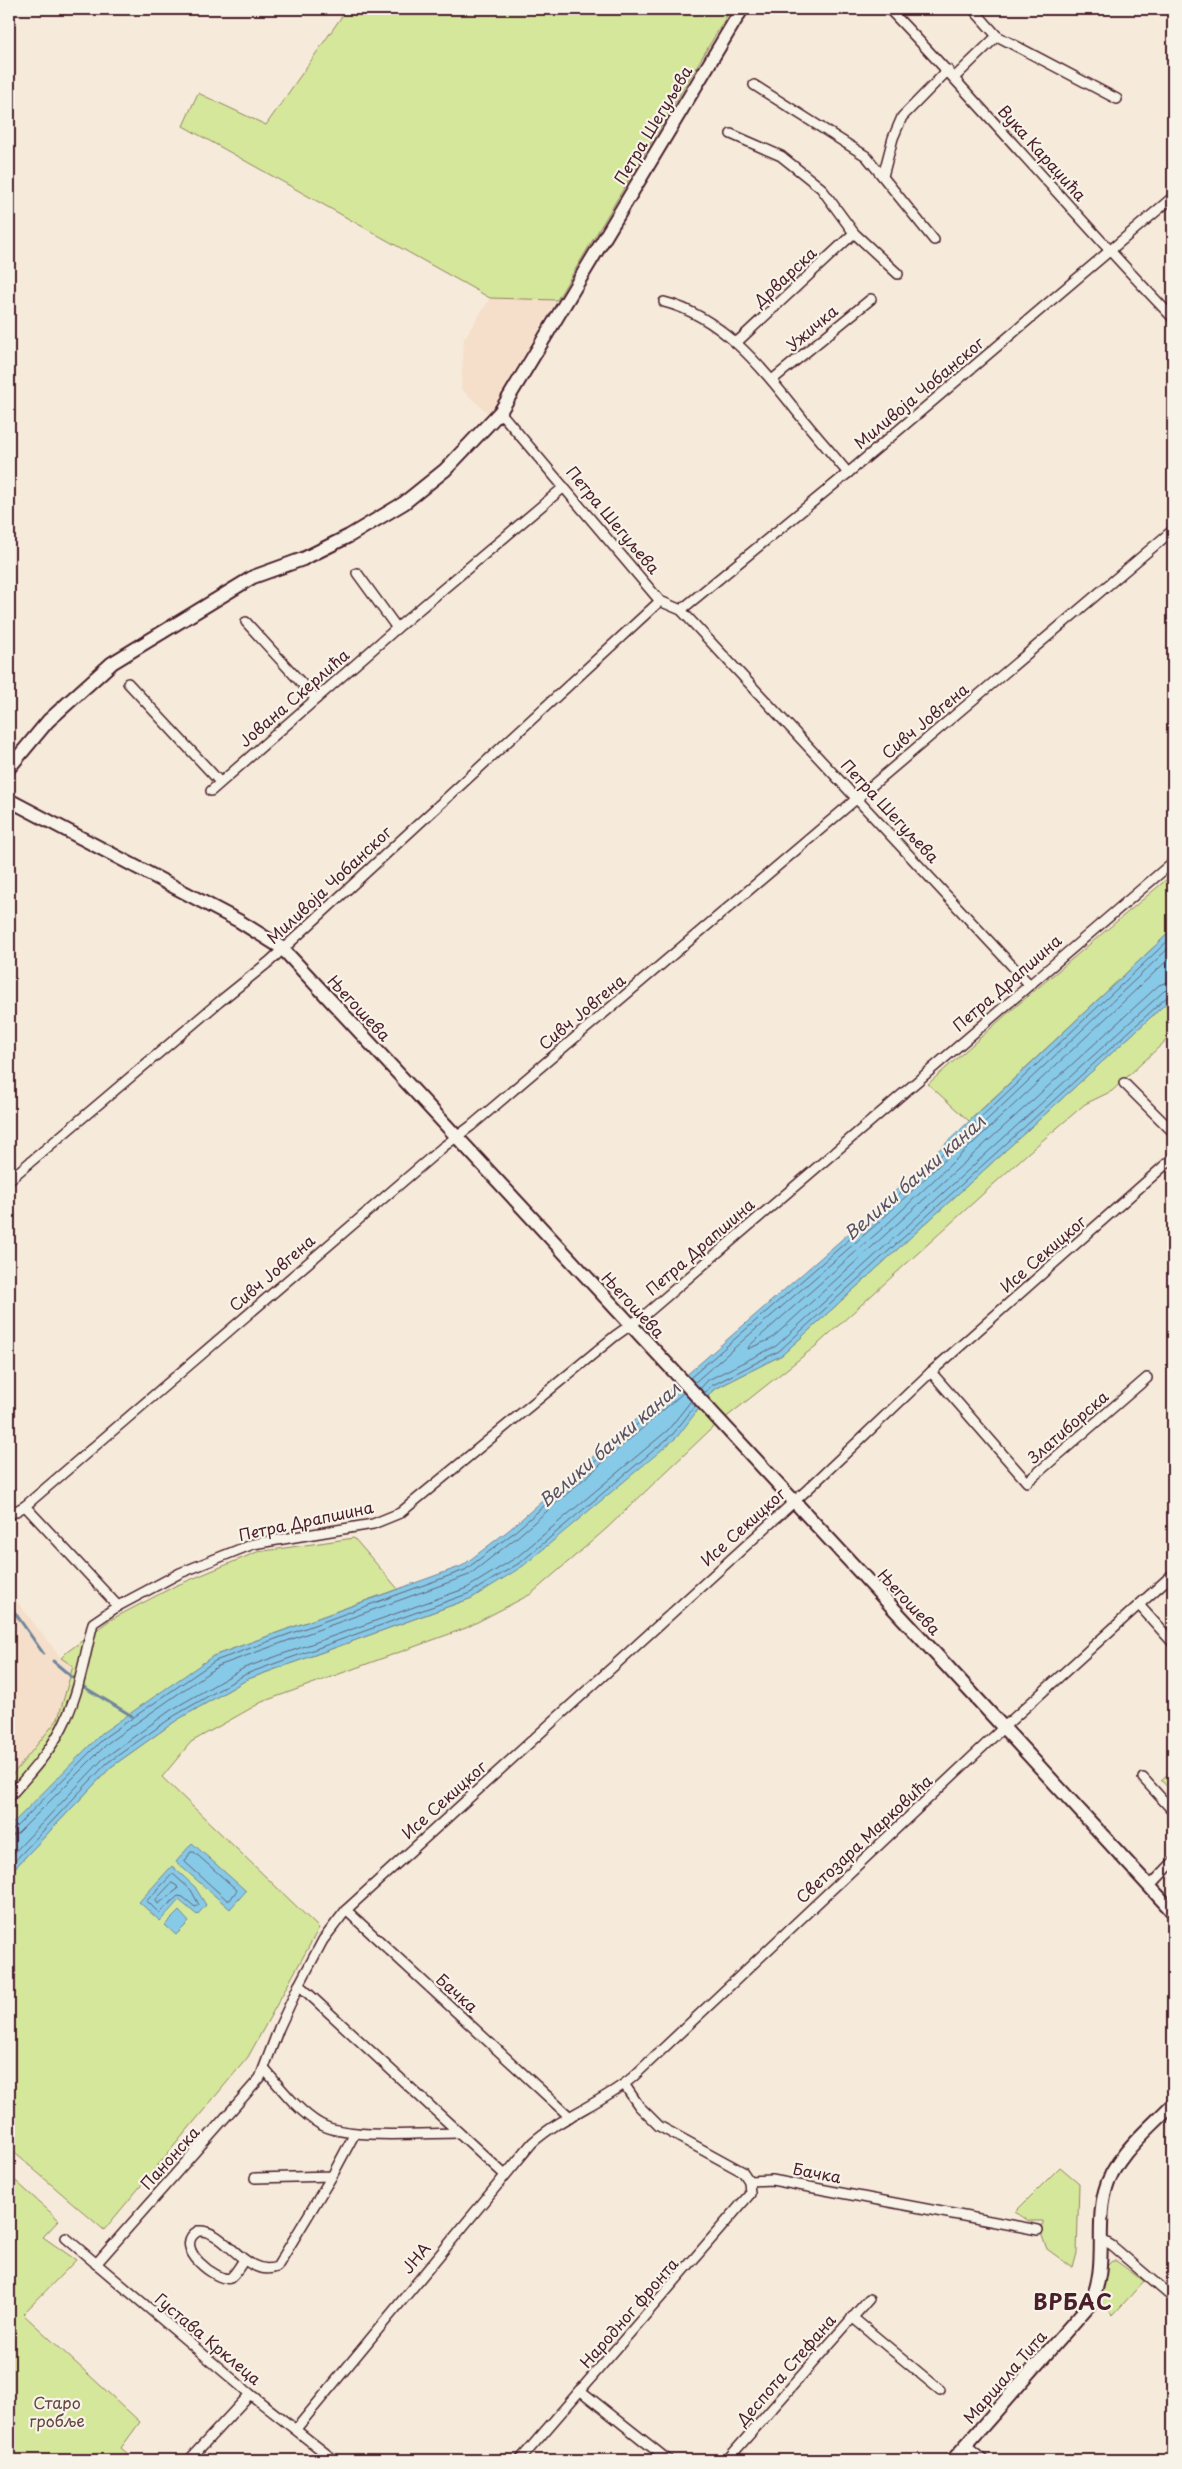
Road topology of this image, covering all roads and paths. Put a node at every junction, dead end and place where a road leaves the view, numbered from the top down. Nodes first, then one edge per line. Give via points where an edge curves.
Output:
1 (742, 9) edge
2 (889, 9) edge
3 (973, 9) edge
4 (997, 36) junction
5 (948, 70) junction
6 (955, 77) junction
7 (754, 85) dead end
8 (1117, 99) dead end
9 (731, 134) dead end
10 (884, 176) junction
11 (1173, 197) edge
12 (854, 233) junction
13 (934, 240) dead end
14 (1109, 251) junction
15 (898, 274) dead end
16 (871, 299) dead end
17 (664, 302) dead end
18 (1173, 318) edge
19 (736, 343) junction
20 (772, 380) junction
21 (500, 412) junction
22 (848, 473) junction
23 (564, 487) junction
24 (1173, 530) edge
25 (357, 573) dead end
26 (660, 601) junction
27 (681, 610) junction
28 (246, 622) dead end
29 (397, 628) junction
30 (128, 683) dead end
31 (316, 700) junction
32 (9, 768) edge
33 (220, 782) junction
34 (211, 790) dead end
35 (856, 798) junction
36 (9, 800) edge
37 (1173, 862) edge
38 (282, 948) junction
39 (1029, 984) junction
40 (1124, 1083) dead end
41 (1173, 1132) edge
42 (456, 1137) junction
43 (1173, 1158) edge
44 (9, 1180) edge
45 (630, 1326) junction
46 (931, 1372) junction
47 (1147, 1378) dead end
48 (793, 1502) junction
49 (25, 1506) junction
50 (9, 1515) edge
51 (1173, 1574) edge
52 (1139, 1605) junction
53 (118, 1606) junction
54 (1173, 1643) edge
55 (1005, 1726) junction
56 (1143, 1778) dead end
57 (9, 1797) edge
58 (1173, 1811) edge
59 (1173, 1862) edge
60 (1150, 1886) junction
61 (346, 1910) junction
62 (1173, 1912) edge
63 (337, 1921) joint
64 (299, 1986) junction
65 (265, 2070) junction
66 (624, 2084) junction
67 (1173, 2104) edge
68 (570, 2118) junction
69 (457, 2132) junction
70 (355, 2133) junction
71 (505, 2175) junction
72 (332, 2176) junction
73 (255, 2178) dead end
74 (749, 2181) junction
75 (1038, 2230) dead end
76 (66, 2238) dead end
77 (1100, 2240) junction
78 (244, 2260) junction
79 (96, 2264) junction
80 (1173, 2298) edge
81 (869, 2299) dead end
82 (852, 2318) junction
83 (940, 2390) dead end
84 (581, 2391) junction
85 (250, 2394) junction
86 (296, 2429) junction
87 (966, 2446) junction
88 (189, 2460) edge
89 (334, 2460) edge
90 (520, 2460) edge
91 (668, 2460) edge
92 (727, 2460) edge
93 (953, 2460) edge
94 (983, 2460) edge

1 - 21 street, Петра Шегуљева
2 - 5 street, Вука Караџића
3 - 4 street
4 - 6 street
4 - 8 street
5 - 6 street, Вука Караџића
5 - 10 street via 902,117
6 - 14 street, Вука Караџића
7 - 10 street via 866,156
9 - 12 street via 781,156 821,188
10 - 13 street
11 - 14 street, Миливоја Чобанског
12 - 15 street
12 - 19 street, Дрварска
14 - 18 street, Вука Караџића
14 - 22 street, Миливоја Чобанског
16 - 20 street, Ужичка
17 - 19 street via 678,306 717,328
19 - 20 street
20 - 22 street
21 - 23 street, Петра Шегуљева
21 - 32 street via 445,470 404,503 303,559 253,577 112,663 48,721
22 - 27 street, Миливоја Чобанског
23 - 26 street, Петра Шегуљева
23 - 29 street, Јована Скерлића
24 - 35 street, Сивч Јовгена
25 - 29 street
26 - 27 street, Петра Шегуљева
26 - 38 street, Миливоја Чобанског
27 - 35 street, Петра Шегуљева
28 - 31 street
29 - 31 street, Јована Скерлића
30 - 33 street
31 - 33 street, Јована Скерлића
33 - 34 street, Јована Скерлића
35 - 39 street, Петра Шегуљева
35 - 42 street, Сивч Јовгена
36 - 38 street, Његошева via 239,921
37 - 39 street, Петра Драпшина
38 - 42 street, Његошева
38 - 44 street, Миливоја Чобанског
39 - 45 street, Петра Драпшина
40 - 41 street
42 - 45 street, Његошева
42 - 49 street, Сивч Јовгена
43 - 46 street, Исе Секицког
45 - 48 street, Његошева
45 - 53 street, Петра Драпшина via 400,1513 373,1524 253,1544 206,1561
46 - 47 street, Златиборска via 1027,1482
46 - 48 street, Исе Секицког
48 - 55 street, Његошева
48 - 61 street, Исе Секицког
49 - 50 street, Сивч Јовгена
49 - 53 street
51 - 52 street, Светозара Марковића
52 - 54 street
52 - 55 street, Светозара Марковића
53 - 57 street, Петра Драпшина via 93,1622 66,1720 55,1741
55 - 60 street, Његошева
55 - 66 street, Светозара Марковића
56 - 58 street
59 - 60 street
60 - 62 street, Његошева
61 - 63 street, Исе Секицког
61 - 68 street, Бачка
63 - 64 street, Панонска
64 - 65 street, Панонска via 279,2028
64 - 69 street
65 - 70 street via 312,2119 328,2128
65 - 79 street, Панонска
66 - 68 street, Светозара Марковића
66 - 74 street via 639,2106 659,2126 738,2168
67 - 77 street, Маршала Тита via 1111,2174 1103,2202
68 - 71 street, ЈНА via 538,2137
69 - 70 street
69 - 71 street
70 - 72 street
71 - 86 street, ЈНА
72 - 73 street
72 - 78 street via 276,2267 262,2268
74 - 75 street, Бачка via 772,2180
74 - 84 street, Народног фронта via 747,2199
76 - 79 street, Густава Крклеца
77 - 80 street via 1112,2246
77 - 87 street, Маршала Тита via 1098,2278 1089,2305
78 - 78 street via 207,2232 198,2231 190,2239 188,2246 193,2255 220,2278 232,2276
79 - 85 street, Густава Крклеца
81 - 82 street, Деспота Стефана
82 - 83 street
82 - 92 street, Деспота Стефана
84 - 90 street, Народног фронта
84 - 91 street
85 - 86 street, Густава Крклеца
85 - 88 street
86 - 89 street, Густава Крклеца
87 - 93 street, Маршала Тита
87 - 94 street

